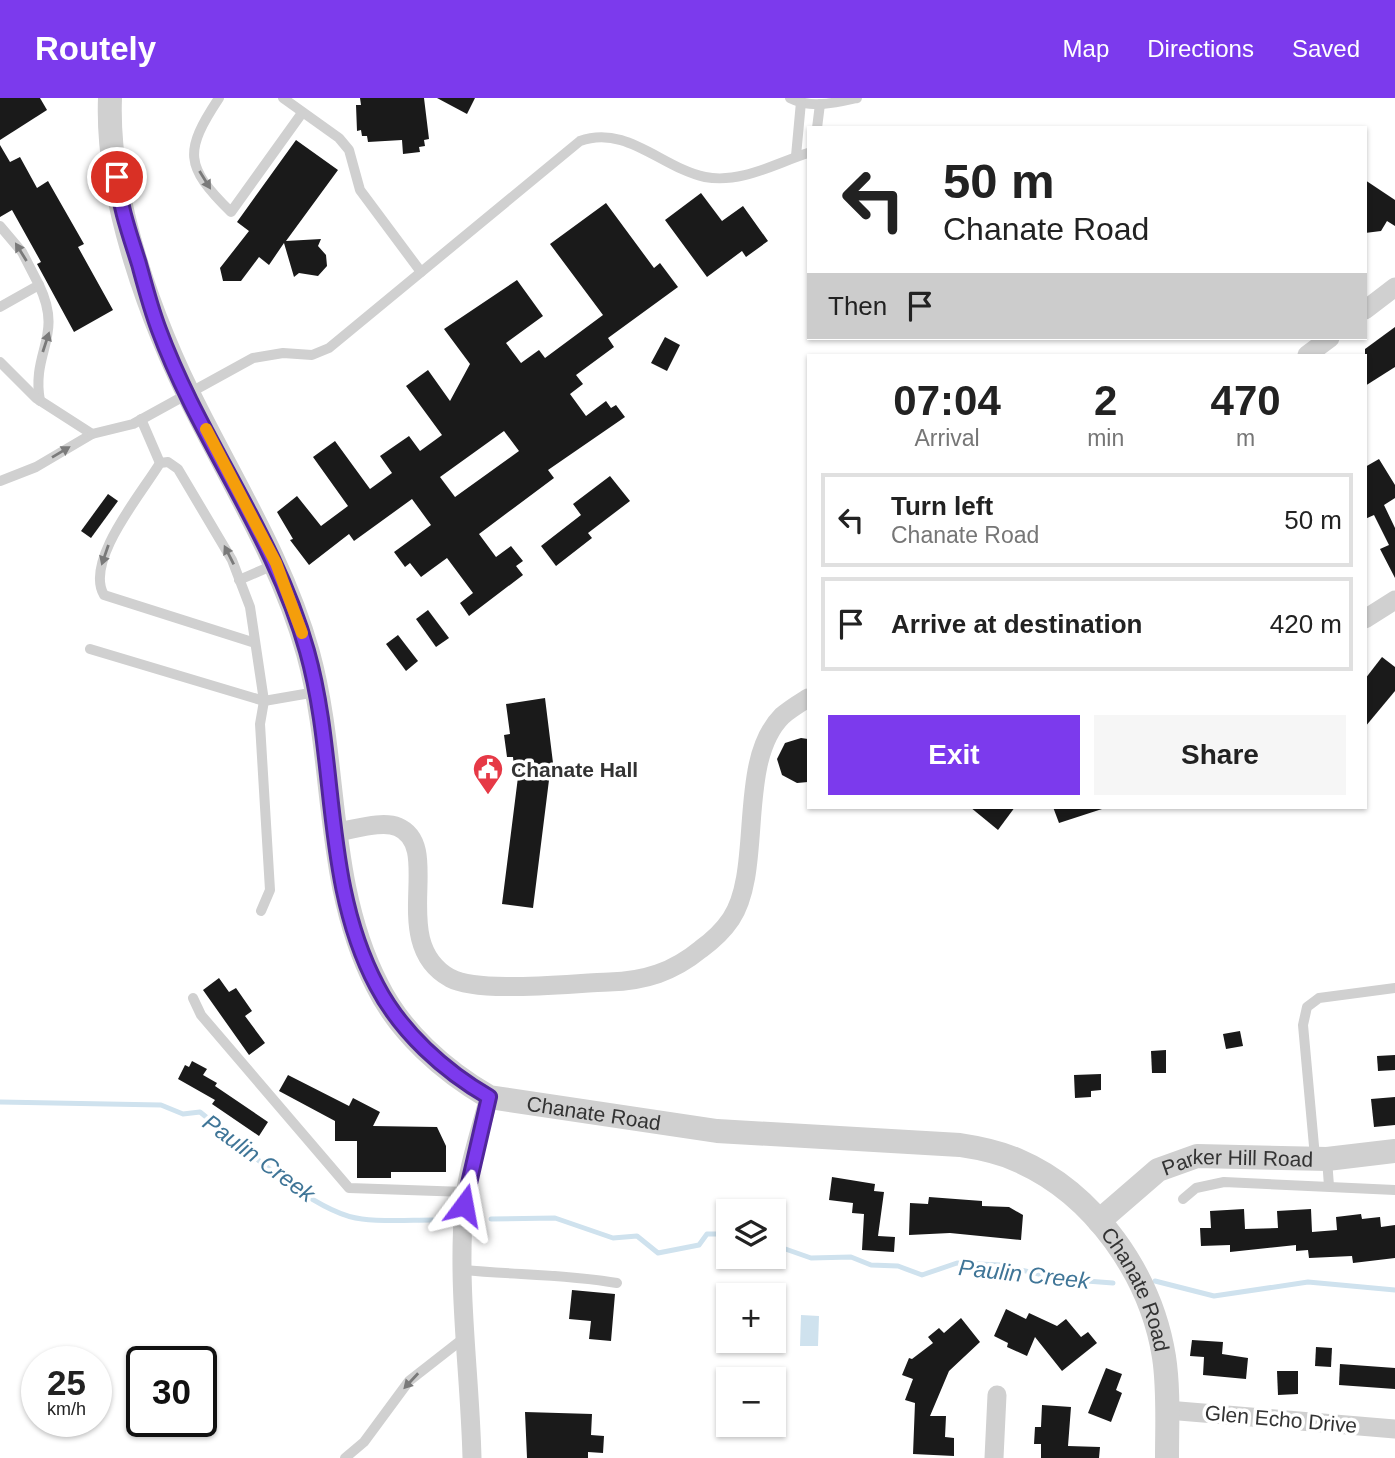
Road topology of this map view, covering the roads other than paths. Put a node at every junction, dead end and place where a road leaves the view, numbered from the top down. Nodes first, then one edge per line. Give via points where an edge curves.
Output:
1 (110, 98) edge
2 (219, 98) edge
3 (283, 98) edge
4 (790, 98) edge
5 (857, 98) edge
6 (801, 102) junction
7 (820, 104) junction
8 (302, 113) junction
9 (817, 126) edge
10 (807, 153) edge
11 (796, 156) junction
12 (0, 226) edge
13 (421, 272) junction
14 (39, 285) junction
15 (1395, 287) edge
16 (0, 307) edge
17 (1367, 308) edge
18 (1327, 340) edge
19 (1308, 354) edge
20 (0, 362) edge
21 (188, 392) junction
22 (40, 401) junction
23 (141, 419) junction
24 (92, 434) junction
25 (159, 463) junction
26 (0, 481) edge
27 (276, 563) junction
28 (239, 580) junction
29 (1395, 600) edge
30 (1367, 615) edge
31 (255, 643) junction
32 (90, 649) dead end
33 (316, 692) junction
34 (807, 699) edge
35 (264, 701) junction
36 (336, 832) junction
37 (261, 911) dead end
38 (1395, 988) edge
39 (192, 998) dead end
40 (489, 1097) junction
41 (1395, 1151) edge
42 (1321, 1158) junction
43 (1329, 1186) junction
44 (1395, 1190) edge
45 (467, 1192) junction
46 (1183, 1199) dead end
47 (1099, 1220) junction
48 (464, 1270) junction
49 (617, 1283) dead end
50 (464, 1338) junction
51 (996, 1395) dead end
52 (1167, 1410) junction
53 (1395, 1429) edge
54 (345, 1458) edge
55 (472, 1458) edge
56 (994, 1458) edge
57 (1167, 1458) edge

1 - 21 street, Chanate Road via 120,202 159,331
2 -> 8 lane via 192,145 191,157 231,212
3 - 8 lane
4 - 6 lane
5 - 7 lane
6 - 7 lane
6 - 11 lane
7 - 9 lane
8 - 13 lane via 349,150 360,190
10 - 11 lane
11 - 13 lane via 746,175 706,177 622,140 593,136 580,141
14 -> 12 lane via 22,252
13 - 21 lane via 330,348 312,355 253,358
14 - 16 lane
22 -> 14 lane via 38,370 51,317
15 - 17 street
18 - 19 street
20 - 22 lane
21 - 23 lane
21 - 27 street, Chanate Road
22 - 24 lane
23 - 24 lane
23 - 25 lane
26 -> 24 lane via 36,467
28 -> 25 lane via 178,469 168,462
25 -> 31 lane via 110,542 101,563 100,589 104,595
27 - 28 lane
27 - 33 street, Chanate Road via 299,623
28 - 31 lane via 250,607
29 - 30 street
31 - 35 lane
32 - 35 lane
33 - 35 lane
33 - 36 street, Chanate Road
34 - 36 street via 781,717 763,751 742,891 732,918 686,962 657,976 632,981 476,985 450,978 427,954 418,933 418,854 407,833 388,825
35 - 37 lane via 260,724 271,890
36 - 40 street, Chanate Road via 351,918 378,988 423,1047
38 - 42 lane via 1320,998 1307,1007 1303,1026
39 - 45 lane via 201,1015 349,1188
40 - 45 street
40 - 47 street, Chanate Road via 717,1130 925,1141 983,1149 1038,1171
41 - 42 street, Parker Hill Road
42 - 43 lane
42 - 47 street, Parker Hill Road via 1197,1156 1176,1161 1158,1170
43 - 44 lane, Parker Hill Road
43 - 46 lane, Parker Hill Road via 1224,1182 1196,1188
45 - 48 street
47 - 52 street, Chanate Road via 1121,1248 1152,1312 1163,1355
48 - 49 lane via 571,1275
48 - 50 street
50 -> 54 lane via 410,1381 364,1442
50 - 55 street via 471,1390
51 - 56 street
52 - 53 street, Glen Echo Drive
52 - 57 street, Chanate Road

